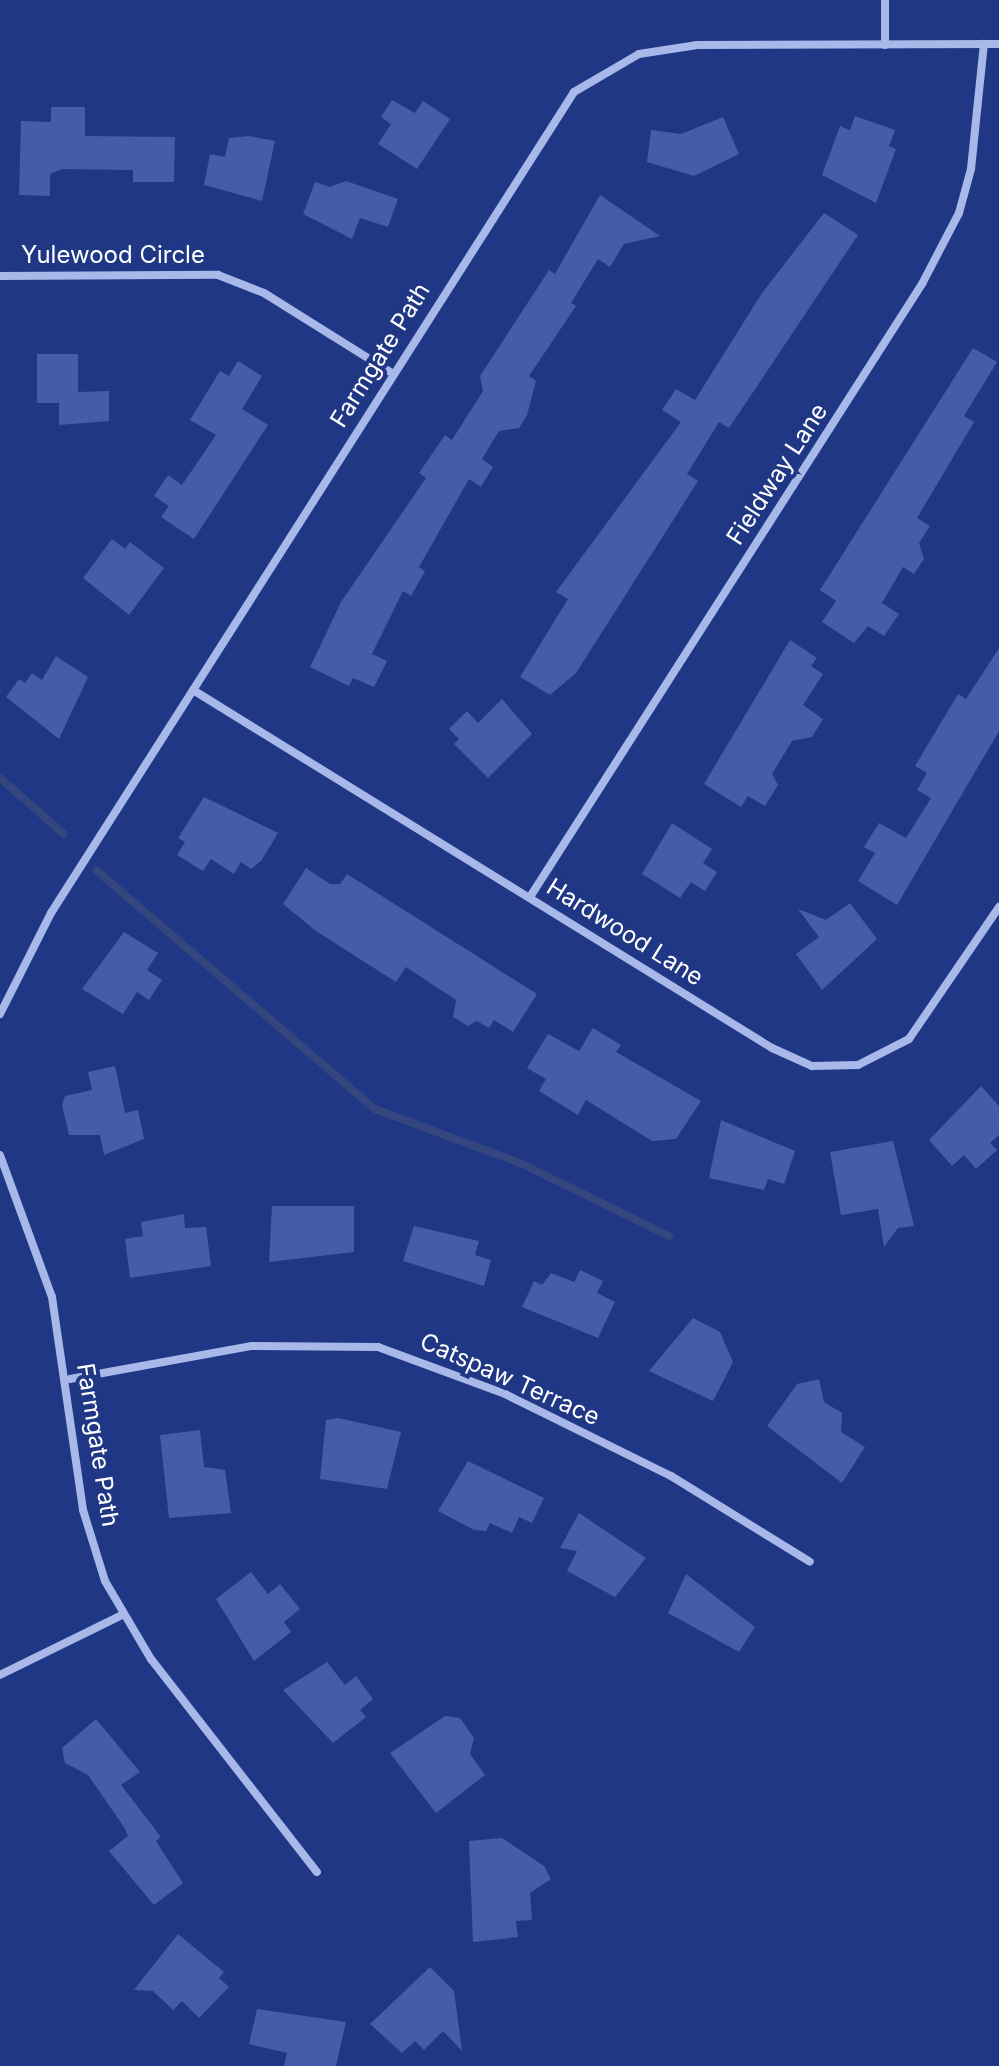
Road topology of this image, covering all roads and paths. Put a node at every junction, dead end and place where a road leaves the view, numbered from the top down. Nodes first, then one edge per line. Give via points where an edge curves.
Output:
1 (885, 0) edge
2 (984, 44) junction
3 (999, 44) edge
4 (885, 45) junction
5 (0, 276) edge
6 (392, 373) junction
7 (193, 690) junction
8 (530, 897) junction
9 (999, 907) edge
10 (2, 999) edge
11 (0, 1014) edge
12 (0, 1155) edge
13 (70, 1379) junction
14 (810, 1562) dead end
15 (124, 1614) junction
16 (0, 1675) edge
17 (317, 1872) dead end

1 - 4 street
2 - 3 street, Farmgate Path
2 - 4 street, Farmgate Path
2 - 8 street, Fieldway Lane via 971,169 959,213 922,284
4 - 6 street, Farmgate Path via 697,45 639,54 595,76 543,133
5 - 6 street, Yulewood Circle via 218,275 264,293
6 - 7 street, Farmgate Path
7 - 8 street, Hardwood Lane
7 - 10 street, Farmgate Path
8 - 9 street, Hardwood Lane via 772,1048 835,1069 909,1039
10 - 11 street, Farmgate Path
12 - 13 street, Farmgate Path via 52,1297
13 - 14 street, Catspaw Terrace via 252,1346 378,1347 505,1394 657,1469
13 - 15 street, Farmgate Path via 83,1510 105,1581
15 - 16 street
15 - 17 street, Farmgate Path

